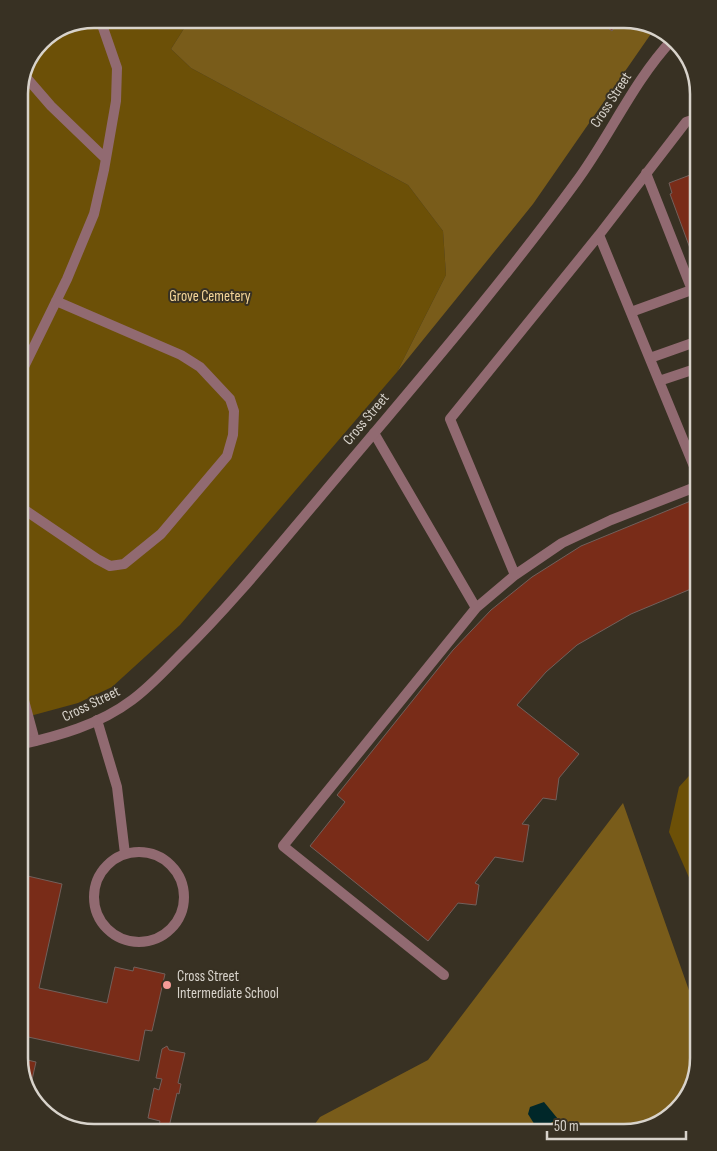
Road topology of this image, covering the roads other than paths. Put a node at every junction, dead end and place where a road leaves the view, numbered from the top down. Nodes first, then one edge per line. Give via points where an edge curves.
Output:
1 (103, 28) edge
2 (668, 45) edge
3 (29, 81) edge
4 (690, 121) edge
5 (106, 159) junction
6 (646, 174) junction
7 (599, 236) junction
8 (690, 277) edge
9 (690, 291) edge
10 (56, 301) junction
11 (631, 312) junction
12 (690, 344) edge
13 (650, 358) junction
14 (28, 359) edge
15 (690, 371) edge
16 (659, 381) junction
17 (374, 433) junction
18 (690, 457) edge
19 (690, 489) edge
20 (28, 512) edge
21 (515, 575) junction
22 (476, 608) junction
23 (28, 717) edge
24 (97, 720) junction
25 (35, 741) junction
26 (28, 743) edge
27 (126, 854) junction
28 (444, 975) dead end

1 - 5 street via 117,68 116,101
2 - 17 street, Cross Street via 535,238
3 - 5 street via 50,106
4 - 6 street
5 - 10 street via 94,214
6 - 7 street
6 - 8 street
7 - 11 street
7 - 21 street via 450,419
9 - 11 street
10 - 14 street
10 - 20 street via 181,355 200,367 230,399 234,411 234,435 227,456 161,534 124,564 110,566 97,559
11 - 13 street
12 - 13 street
13 - 16 street
15 - 16 street
16 - 18 street
17 - 22 street
17 - 24 street, Cross Street via 207,628 149,686 119,709
19 - 21 street via 562,543
21 - 22 street
22 - 28 street via 283,846
23 - 25 street
24 - 25 street, Cross Street
24 - 27 street via 117,787
25 - 26 street, Cross Street
27 - 27 street via 140,852 155,856 168,864 180,882 183,905 178,919 169,931 156,939 127,941 114,935 96,913 93,898 102,871

